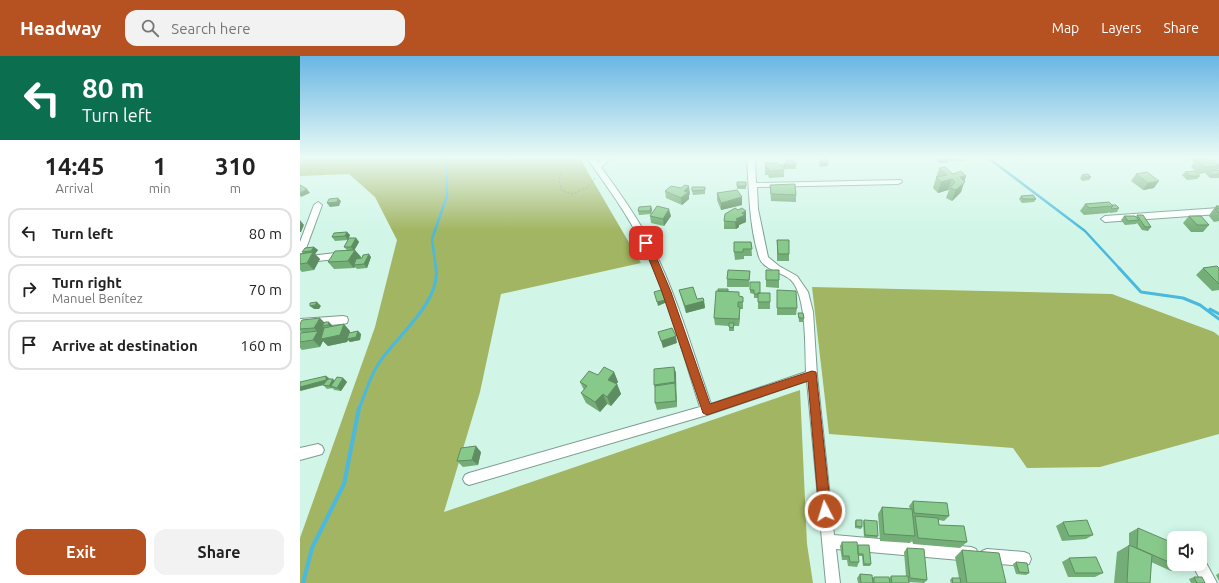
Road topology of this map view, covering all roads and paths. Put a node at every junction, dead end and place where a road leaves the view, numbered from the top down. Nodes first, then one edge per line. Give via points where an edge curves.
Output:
1 (559, 182) edge
2 (592, 182) edge
3 (607, 182) edge
4 (753, 182) edge
5 (898, 182) dead end
6 (753, 185) junction
7 (318, 205) dead end
8 (1219, 211) edge
9 (1105, 219) dead end
10 (356, 253) edge
11 (300, 254) edge
12 (300, 260) edge
13 (343, 320) dead end
14 (300, 323) edge
15 (812, 375) junction
16 (707, 410) junction
17 (318, 450) dead end
18 (300, 454) edge
19 (469, 479) dead end
20 (828, 540) junction
21 (1024, 560) dead end
22 (1203, 571) edge
23 (834, 583) edge
24 (1210, 583) edge

1 - 2 path via 562,190 573,194 588,187
3 - 16 street via 634,222 651,254
4 - 6 street
5 - 6 street
6 - 15 street via 754,209 764,258 794,278 802,292 808,312
7 - 11 street
8 - 9 street
10 - 12 street
13 - 14 street
15 - 16 street
15 - 20 street
16 - 19 street
17 - 18 street
20 - 21 street
20 - 23 street
22 - 24 street

